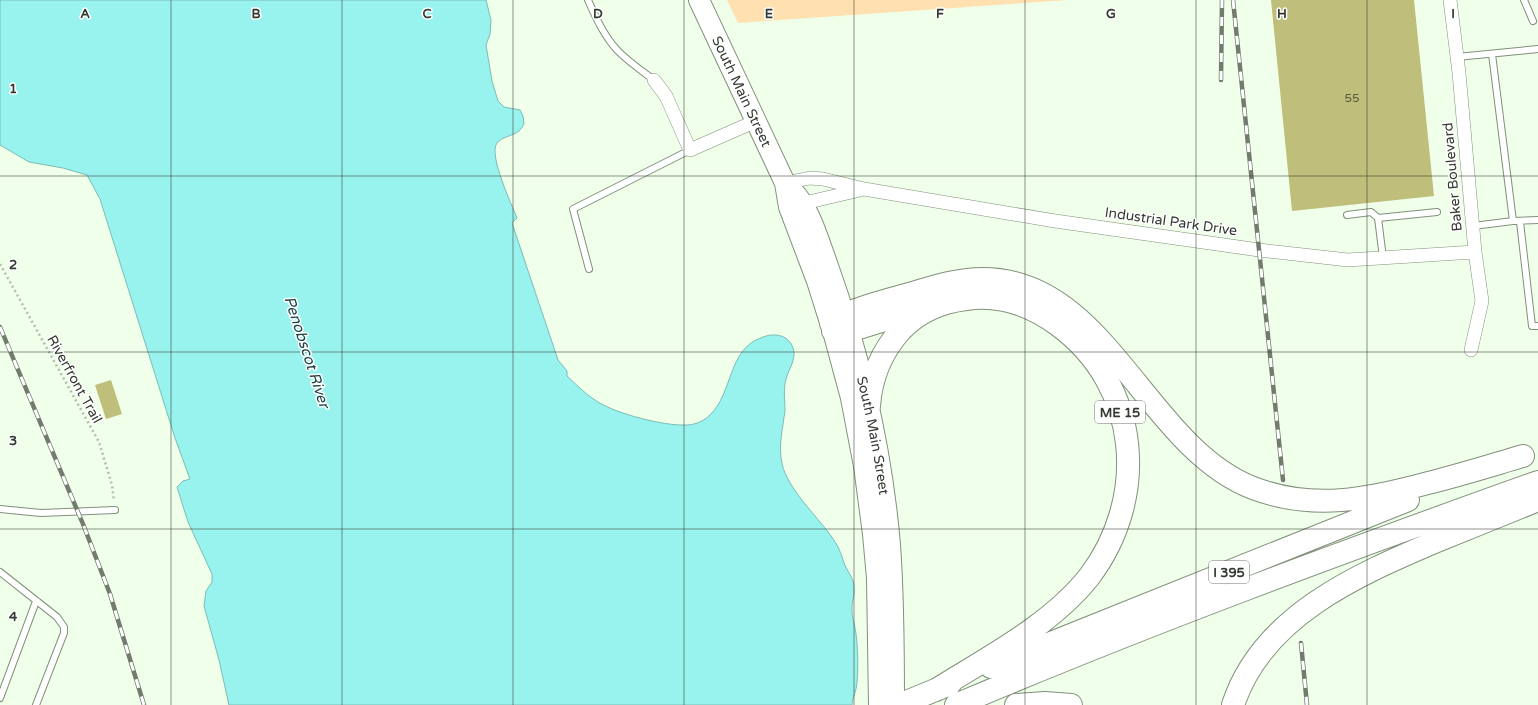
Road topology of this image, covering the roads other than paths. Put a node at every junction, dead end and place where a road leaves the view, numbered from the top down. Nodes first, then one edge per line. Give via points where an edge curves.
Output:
1 (588, 0) edge
2 (699, 0) edge
3 (1450, 0) edge
4 (1524, 0) edge
5 (1533, 21) dead end
6 (1538, 49) edge
7 (1492, 54) junction
8 (1457, 57) junction
9 (654, 80) joint
10 (756, 122) junction
11 (690, 150) junction
12 (785, 183) junction
13 (864, 189) junction
14 (796, 205) junction
15 (1437, 212) dead end
16 (1346, 215) dead end
17 (1378, 218) junction
18 (1538, 220) edge
19 (1513, 221) junction
20 (1520, 222) junction
21 (1473, 226) junction
22 (1475, 252) junction
23 (1383, 258) junction
24 (589, 269) dead end
25 (939, 304) junction
26 (839, 325) junction
27 (1538, 326) edge
28 (1471, 350) dead end
29 (868, 406) junction
30 (1531, 453) edge
31 (1538, 482) edge
32 (1538, 500) edge
33 (0, 509) edge
34 (115, 510) road end
35 (0, 572) edge
36 (38, 601) junction
37 (1, 690) edge
38 (936, 690) junction
39 (0, 698) edge
40 (36, 705) edge
41 (879, 705) edge
42 (894, 705) edge
43 (899, 705) edge
44 (956, 705) edge
45 (1016, 705) edge
46 (1071, 705) edge
47 (1233, 705) edge

1 - 9 lane via 607,38 628,60
2 - 10 main road, South Main Street
3 - 8 street, Baker Boulevard
4 - 5 lane
6 - 7 lane
7 - 8 lane
7 - 19 lane
8 - 21 street, Baker Boulevard
9 - 11 street via 666,96
10 - 11 street
10 - 12 main road, South Main Street
11 - 24 lane via 573,209
12 - 13 street, Industrial Park Drive via 810,178
12 - 14 main road, South Main Street via 795,192
13 - 14 street, Industrial Park Drive
13 - 23 street, Industrial Park Drive via 1054,221 1259,250 1348,260
14 - 26 main road, South Main Street via 818,238
15 - 17 lane
16 - 17 lane via 1371,212
17 - 23 lane
18 - 20 lane
19 - 20 lane
19 - 21 lane
20 - 27 lane via 1532,326
21 - 22 street, Baker Boulevard
22 - 23 street, Industrial Park Drive
22 - 28 street, Baker Boulevard via 1482,301
25 - 26 highway
25 - 29 highway, ME 15 via 912,320 891,343 880,360 873,378
25 - 38 highway, ME 15 via 977,297 1000,298 1043,314 1069,334 1093,358 1114,395 1124,428 1129,464 1126,496 1120,519 1106,550 1088,578 1068,600 1045,619
26 - 29 main road, South Main Street
26 - 30 highway via 937,286 969,279 1001,280 1034,290 1062,307 1090,330 1200,456 1221,472 1242,483 1288,497 1328,501 1368,498 1448,478
26 - 41 main road, South Main Street via 871,511 878,598
29 - 42 main road, South Main Street / ME 15 via 890,544
30 - 38 highway, I 395
31 - 44 highway, I 395 via 1242,590
32 - 47 highway via 1381,566 1317,602 1295,618 1266,646 1244,678
33 - 34 lane via 41,513
35 - 36 lane
36 - 37 lane
36 - 40 lane via 57,617 64,627 64,633
37 - 39 lane
38 - 43 highway, I 395
45 - 46 highway

